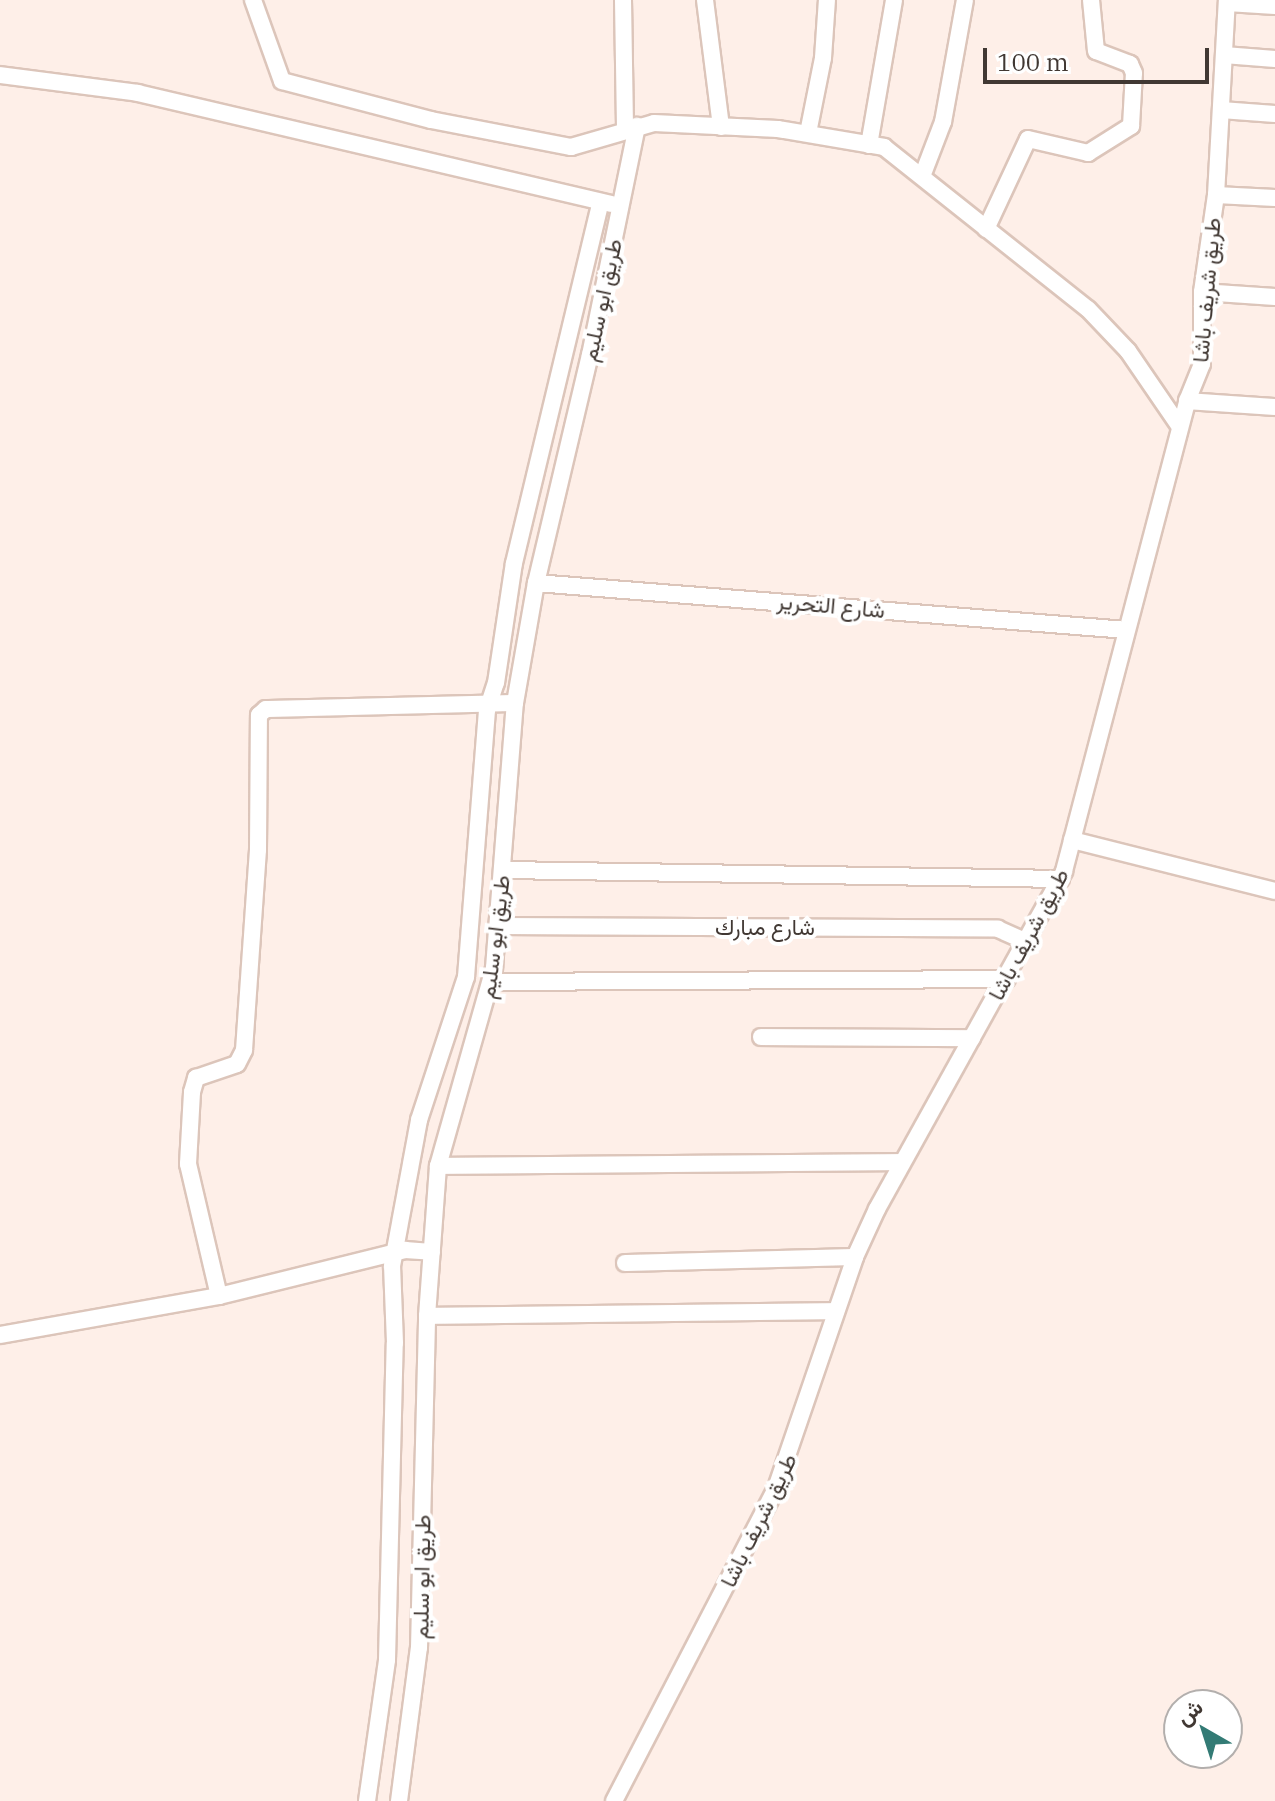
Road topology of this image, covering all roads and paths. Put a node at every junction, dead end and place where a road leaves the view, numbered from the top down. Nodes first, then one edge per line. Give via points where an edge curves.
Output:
1 (253, 0) edge
2 (623, 0) edge
3 (705, 0) edge
4 (827, 0) edge
5 (894, 0) edge
6 (965, 0) edge
7 (1091, 0) edge
8 (1227, 2) edge
9 (1275, 6) edge
10 (1224, 55) junction
11 (1275, 59) edge
12 (0, 75) edge
13 (1221, 110) junction
14 (1275, 114) edge
15 (721, 127) junction
16 (631, 128) junction
17 (808, 133) junction
18 (869, 145) junction
19 (923, 174) junction
20 (1216, 195) junction
21 (1275, 198) edge
22 (601, 202) junction
23 (621, 206) junction
24 (986, 229) junction
25 (1202, 292) junction
26 (1275, 297) edge
27 (1187, 401) junction
28 (1275, 407) edge
29 (1180, 427) junction
30 (536, 583) junction
31 (1126, 630) junction
32 (490, 700) junction
33 (515, 703) junction
34 (1072, 840) junction
35 (503, 870) junction
36 (1061, 879) junction
37 (1275, 891) edge
38 (499, 926) junction
39 (1027, 942) junction
40 (1007, 979) junction
41 (491, 982) junction
42 (761, 1037) dead end
43 (972, 1038) junction
44 (901, 1162) junction
45 (438, 1166) junction
46 (432, 1252) junction
47 (396, 1253) junction
48 (855, 1257) junction
49 (625, 1263) dead end
50 (219, 1296) junction
51 (836, 1311) junction
52 (427, 1316) junction
53 (0, 1335) edge
54 (367, 1801) edge
55 (399, 1801) edge
56 (614, 1801) edge

1 - 16 street via 275,74 286,83 431,120 571,147 590,146
2 - 16 street, طريق ابو سليم
3 - 15 street
4 - 17 street via 823,58
5 - 18 street
6 - 19 street via 943,122
7 - 24 street via 1096,51 1130,64 1134,73 1131,126 1088,153 1028,139
8 - 9 street
8 - 10 street, طريق شريف باشا
10 - 11 street
10 - 13 street, طريق شريف باشا
12 - 22 street via 138,93
13 - 14 street
13 - 20 street, طريق شريف باشا
15 - 16 street
15 - 17 street
16 - 23 street, طريق ابو سليم
17 - 18 street
18 - 19 street via 896,153
19 - 24 street
20 - 21 street
20 - 25 street, طريق شريف باشا
22 - 23 street
22 - 32 street, طريق ابو سليم via 514,563
23 - 30 street, طريق ابو سليم
24 - 29 street via 1109,329
25 - 26 street
25 - 27 street, طريق شريف باشا via 1202,364
27 - 28 street
27 - 29 street, طريق شريف باشا
29 - 31 street, طريق شريف باشا
30 - 31 street, شارع التحرير
30 - 33 street, طريق ابو سليم
31 - 34 street, طريق شريف باشا
32 - 33 street
32 - 47 street, طريق ابو سليم via 469,958 450,1038 419,1120
32 - 50 street via 266,709 259,715 258,850 244,1050 237,1064 196,1078 192,1092 188,1164
33 - 35 street, طريق ابو سليم
34 - 36 street, طريق شريف باشا
34 - 37 street
35 - 36 street
35 - 38 street, طريق ابو سليم
36 - 39 street, طريق شريف باشا
38 - 39 street, شارع مبارك via 998,929
38 - 41 street, طريق ابو سليم
39 - 40 street, طريق شريف باشا
40 - 41 street
40 - 43 street, طريق شريف باشا
41 - 45 street, طريق ابو سليم
42 - 43 street
43 - 44 street, طريق شريف باشا
44 - 45 street
44 - 48 street, طريق شريف باشا
45 - 46 street, طريق ابو سليم
46 - 47 street
46 - 52 street, طريق ابو سليم
47 - 50 street
47 - 54 street, طريق ابو سليم via 389,1281 395,1343 387,1660
48 - 49 street
48 - 51 street, طريق شريف باشا
50 - 53 street
51 - 52 street
51 - 56 street, طريق شريف باشا via 803,1421 775,1491
52 - 55 street, طريق ابو سليم via 419,1648

